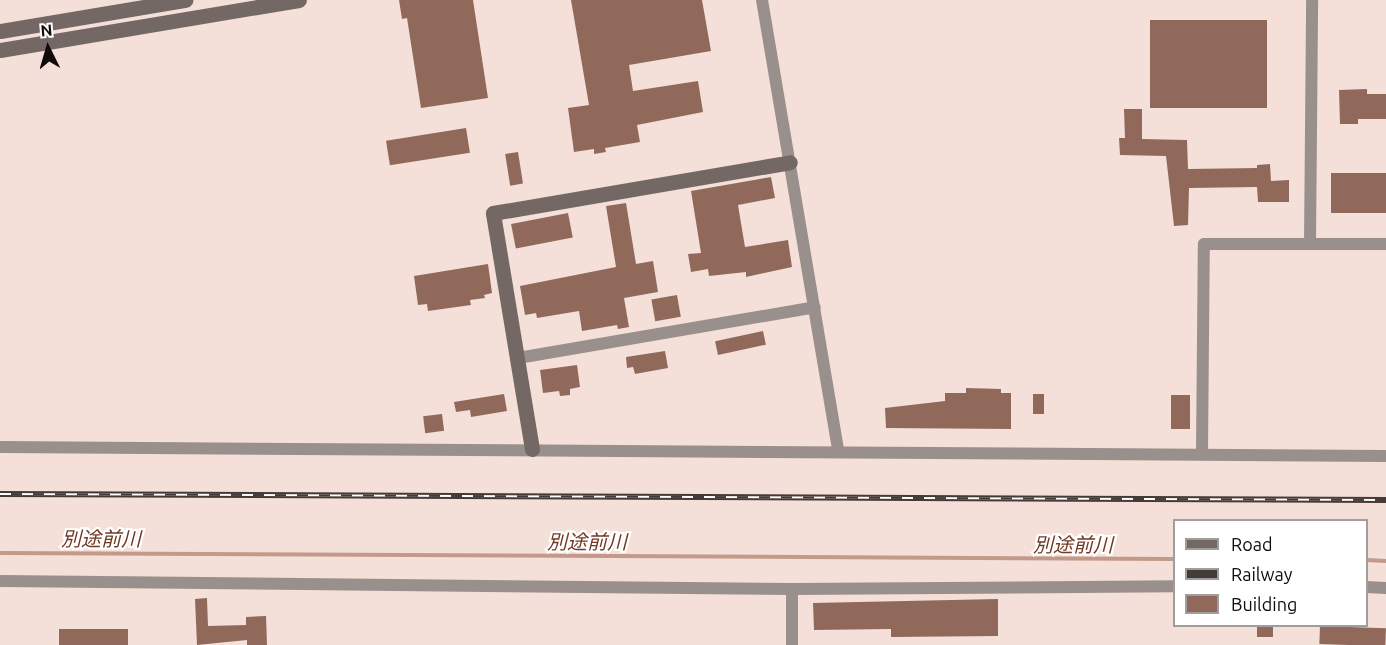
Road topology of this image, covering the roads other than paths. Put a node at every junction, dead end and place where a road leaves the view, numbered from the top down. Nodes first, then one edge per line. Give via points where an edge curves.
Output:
1 (185, 0) edge
2 (299, 0) edge
3 (762, 0) edge
4 (1312, 0) edge
5 (266, 3) edge
6 (0, 31) edge
7 (0, 50) edge
8 (790, 162) junction
9 (1310, 244) junction
10 (1386, 244) edge
11 (815, 307) junction
12 (518, 358) junction
13 (0, 447) edge
14 (532, 449) junction
15 (838, 452) junction
16 (1202, 453) junction
17 (1386, 456) edge
18 (0, 581) edge
19 (1173, 586) edge
20 (1368, 587) edge
21 (1386, 588) edge
22 (792, 589) junction
23 (792, 645) edge

1 - 6 street
2 - 5 street
3 - 8 street
4 - 9 street
5 - 7 street
8 - 11 street
8 - 12 street via 493,213
9 - 10 street
9 - 16 street via 1204,244
11 - 12 street
11 - 15 street
12 - 14 street
13 - 14 street
14 - 15 street
15 - 16 street
16 - 17 street
18 - 22 street
19 - 22 street
20 - 21 street
22 - 23 street

